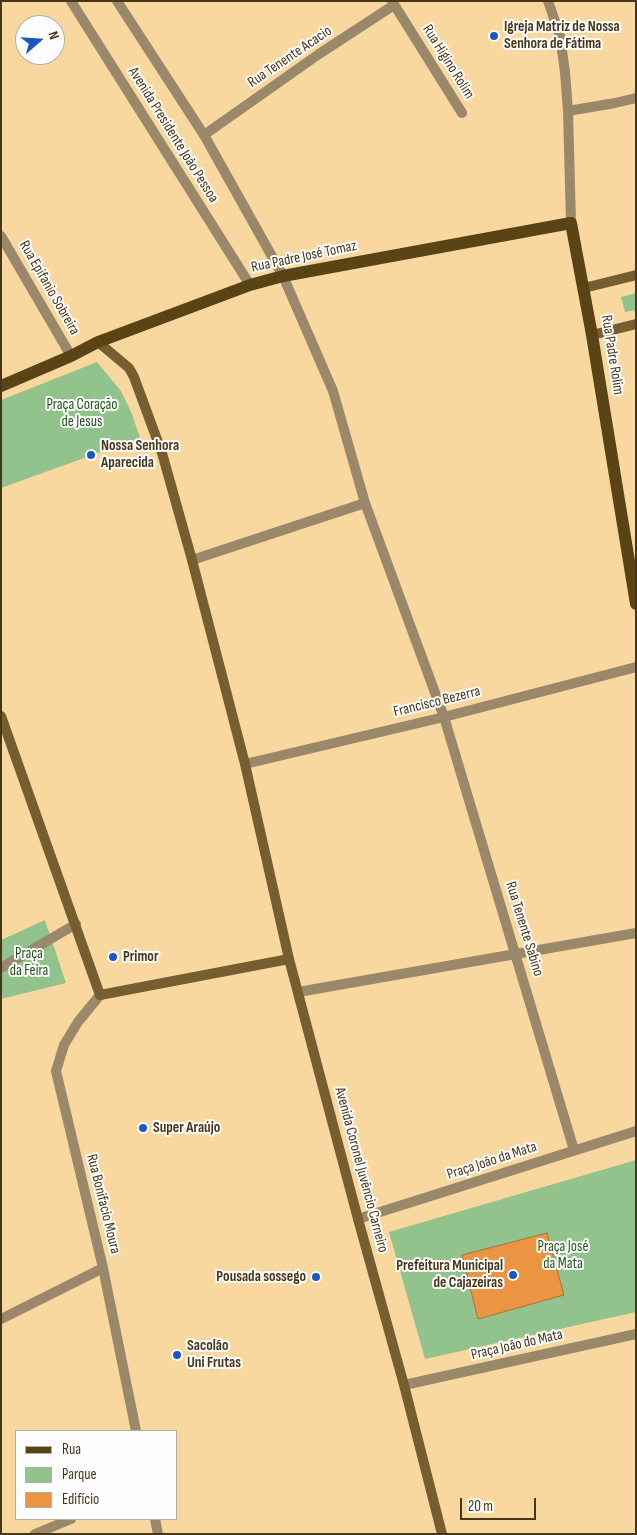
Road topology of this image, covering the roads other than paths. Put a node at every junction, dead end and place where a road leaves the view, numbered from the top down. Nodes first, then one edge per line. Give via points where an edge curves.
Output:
1 (71, 1) edge
2 (117, 1) edge
3 (548, 1) edge
4 (393, 3) edge
5 (636, 98) edge
6 (568, 111) junction
7 (462, 113) dead end
8 (204, 134) junction
9 (571, 223) junction
10 (1, 236) edge
11 (636, 275) edge
12 (283, 276) junction
13 (250, 285) junction
14 (584, 288) junction
15 (636, 324) edge
16 (592, 335) junction
17 (98, 342) junction
18 (71, 356) junction
19 (1, 386) edge
20 (365, 504) junction
21 (192, 560) junction
22 (636, 604) edge
23 (636, 667) edge
24 (1, 716) edge
25 (444, 716) junction
26 (245, 764) junction
27 (76, 924) junction
28 (636, 933) edge
29 (516, 954) junction
30 (289, 959) junction
31 (1, 968) edge
32 (298, 992) junction
33 (100, 995) junction
34 (636, 1131) edge
35 (574, 1150) junction
36 (358, 1219) junction
37 (103, 1268) junction
38 (1, 1319) edge
39 (636, 1334) edge
40 (404, 1385) junction
41 (136, 1430) edge
42 (69, 1520) edge
43 (154, 1520) edge
44 (35, 1534) edge
45 (158, 1534) edge
46 (442, 1534) edge

1 - 13 street, Avenida Presidente Joāo Pessoa
2 - 8 street, Avenida Presidente Joāo Pessoa
3 - 6 street, Rua Padre Rolim via 560,36
4 - 7 street, Rua Higino Rolim
4 - 8 street, Rua Tenente Acacio
5 - 6 street
6 - 9 street, Rua Padre Rolim
8 - 12 street, Avenida Presidente Joāo Pessoa
9 - 12 main road, Rua Padre José Tomaz
9 - 14 main road, Rua Padre Rolim
10 - 18 street, Rua Epifanio Sobreira
11 - 14 main road
12 - 13 main road, Rua Padre José Tomaz
12 - 20 street, Avenida Presidente Joāo Pessoa via 333,391
13 - 17 main road, Rua Padre José Tomaz
14 - 16 main road, Rua Padre Rolim
15 - 16 main road
16 - 22 main road, Rua Padre Rolim
17 - 18 main road, Rua Padre José Tomaz
17 - 21 main road, Avenida Coronel Juvêncio Carneiro via 129,368 134,377 162,453
18 - 19 main road, Rua Padre José Tomaz
20 - 21 street
20 - 25 street, Rua Tenente Sabino
21 - 26 main road, Avenida Coronel Juvêncio Carneiro
23 - 25 street, Francisco Bezerra
24 - 27 main road
25 - 26 street, Francisco Bezerra
25 - 29 street, Rua Tenente Sabino
26 - 30 main road, Avenida Coronel Juvêncio Carneiro
27 - 31 street
27 - 33 main road
28 - 29 street
29 - 32 street
29 - 35 street, Rua Tenente Sabino
30 - 32 main road, Avenida Coronel Juvêncio Carneiro
30 - 33 main road
32 - 36 main road, Avenida Coronel Juvêncio Carneiro
33 - 37 street, Rua Bonifacio Moura via 64,1045 56,1071
34 - 35 street, Praça João da Mata
35 - 36 street, Praça João da Mata
36 - 40 main road, Avenida Coronel Juvêncio Carneiro
37 - 38 street
37 - 41 street, Rua Bonifacio Moura
39 - 40 street, Praça João do Mata
40 - 46 main road, Avenida Coronel Juvêncio Carneiro
42 - 44 street
43 - 45 street

